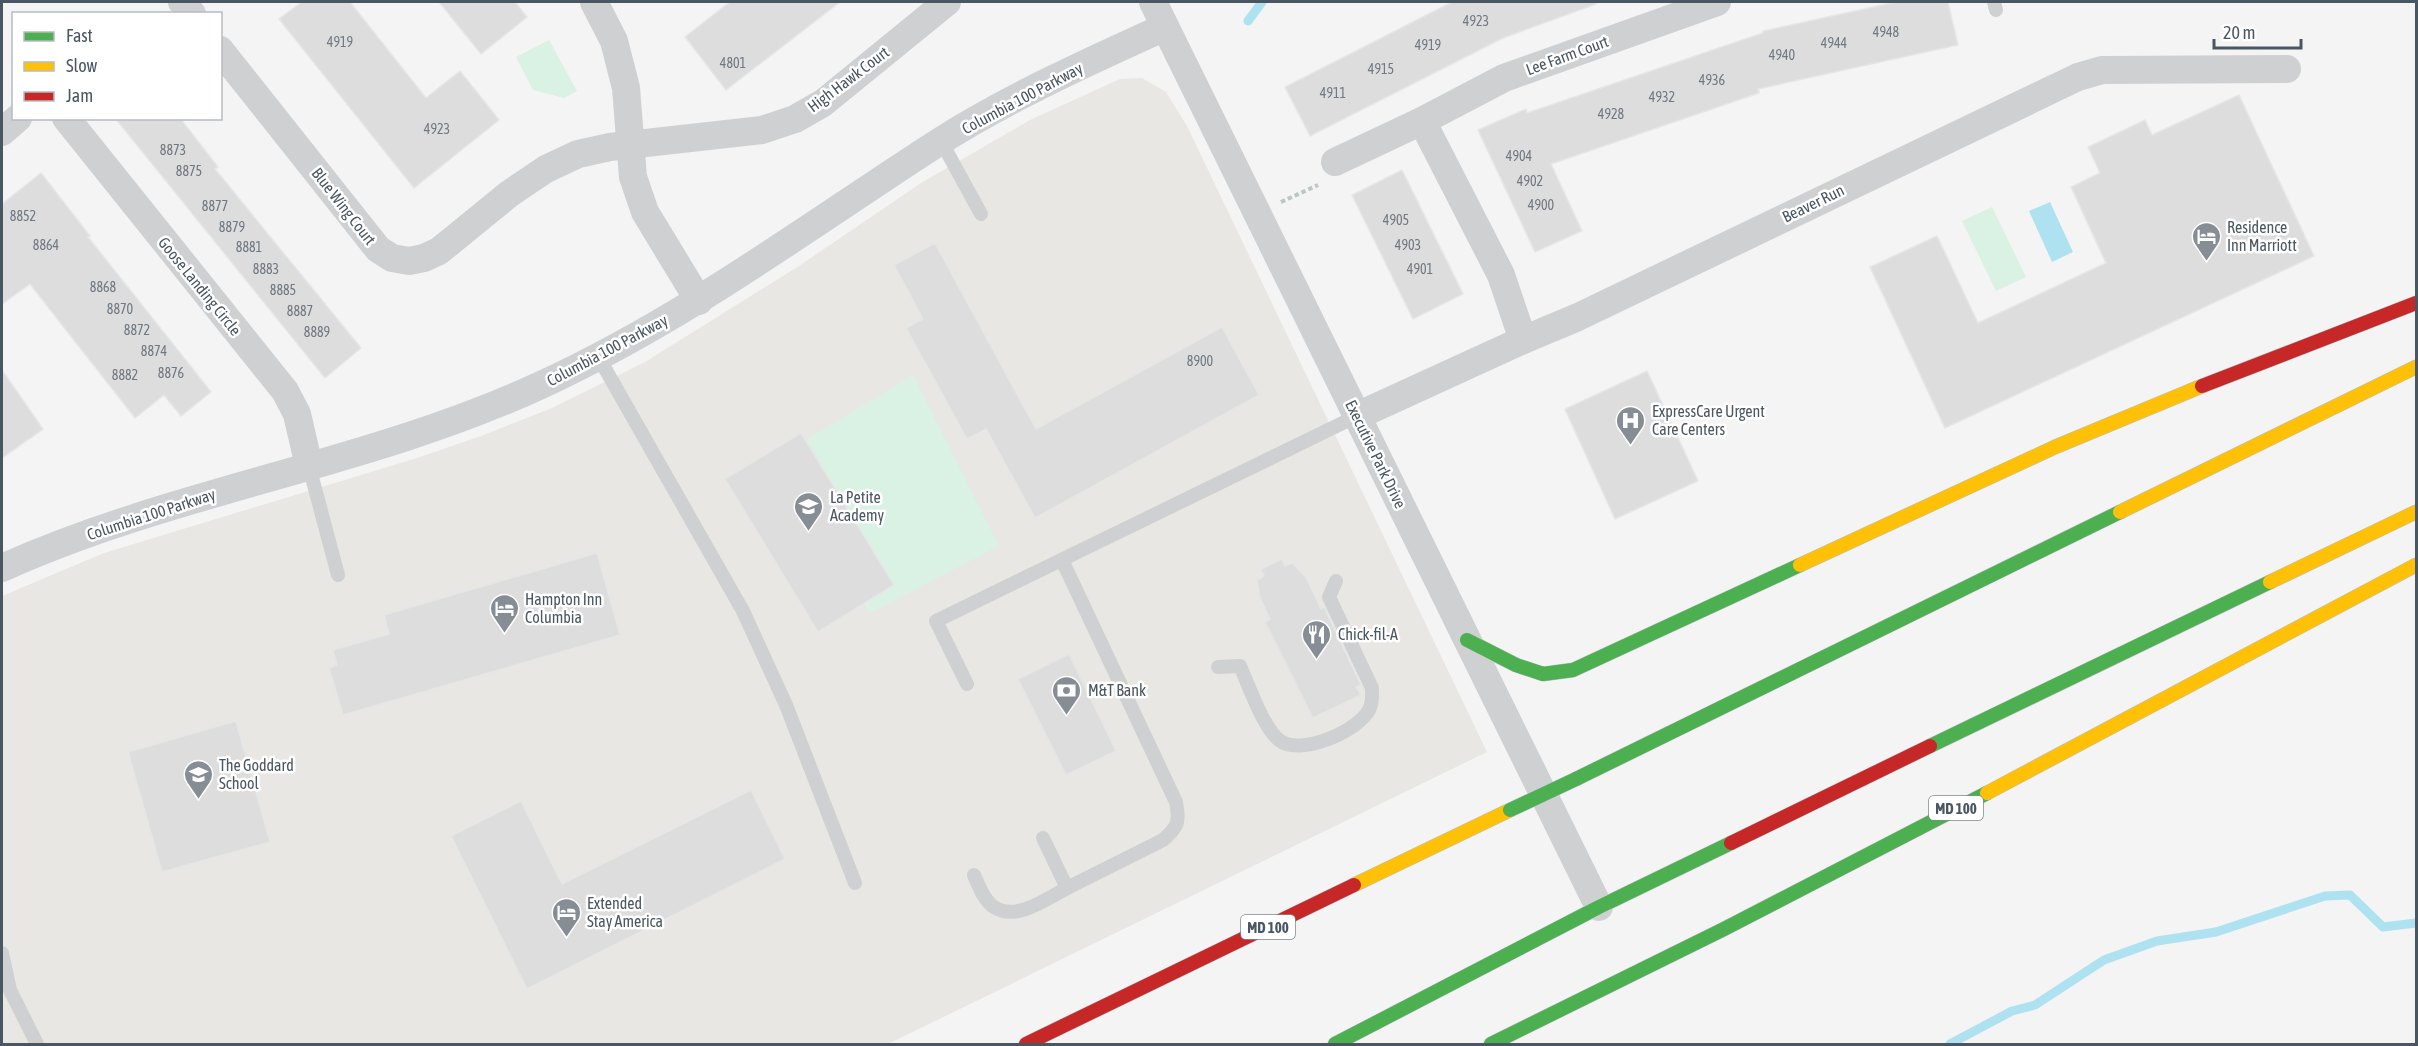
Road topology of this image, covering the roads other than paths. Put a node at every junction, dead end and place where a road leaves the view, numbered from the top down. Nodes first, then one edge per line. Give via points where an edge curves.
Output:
1 (594, 2) edge
2 (947, 2) edge
3 (1153, 2) edge
4 (1717, 2) edge
5 (1165, 27) junction
6 (222, 53) edge
7 (2287, 69) dead end
8 (16, 120) edge
9 (68, 120) edge
10 (1422, 121) junction
11 (2, 132) edge
12 (941, 141) junction
13 (630, 146) junction
14 (1335, 162) dead end
15 (981, 214) dead end
16 (699, 301) junction
17 (2416, 303) edge
18 (1523, 339) junction
19 (599, 358) junction
20 (2416, 367) edge
21 (1357, 416) junction
22 (309, 466) junction
23 (2416, 512) edge
24 (1062, 560) junction
25 (2416, 565) edge
26 (2, 568) edge
27 (338, 575) dead end
28 (1336, 581) dead end
29 (1467, 640) junction
30 (1218, 667) dead end
31 (967, 684) dead end
32 (1042, 838) dead end
33 (974, 876) dead end
34 (855, 883) dead end
35 (1067, 888) junction
36 (1599, 907) junction
37 (2, 953) edge
38 (37, 1044) edge
39 (1026, 1044) edge
40 (1335, 1044) edge
41 (1491, 1044) edge

1 - 13 street via 614,41 626,88
2 - 13 street, High Hawk Court via 822,103 795,119 762,130
3 - 5 street, Executive Park Drive
4 - 10 street, Lee Farm Court via 1504,78
5 - 12 street, Columbia 100 Parkway via 1080,66
5 - 21 street, Executive Park Drive
6 - 13 street, Blue Wing Court via 378,249 392,258 409,261 440,251 546,169 578,154
7 - 18 street, Beaver Run via 2102,70 2078,76 1578,317
8 - 11 street
9 - 22 street, Goose Landing Circle via 285,390 297,414
10 - 14 street, Lee Farm Court
10 - 18 street via 1501,275
12 - 15 lane
12 - 16 street, Columbia 100 Parkway
13 - 16 street via 633,177 645,212
16 - 19 street, Columbia 100 Parkway
17 - 29 highway via 2055,447 1573,670 1543,674
18 - 21 street, Beaver Run
19 - 22 street, Columbia 100 Parkway via 472,414
19 - 34 lane via 743,611 786,705
20 - 39 highway, MD 100, bridge
21 - 24 lane
21 - 29 street, Executive Park Drive
22 - 26 street, Columbia 100 Parkway via 102,529
22 - 27 lane
23 - 36 highway
24 - 31 lane via 936,621
24 - 35 lane via 1176,802 1179,816 1175,830 1163,840
25 - 41 highway, MD 100 via 1832,873
28 - 30 lane via 1329,597 1372,688 1369,711 1359,722 1321,742 1306,747 1290,746 1278,740 1267,723 1240,666
29 - 36 street, Executive Park Drive
32 - 35 lane
33 - 35 lane via 984,897 993,907 1004,911 1036,905
36 - 40 highway
37 - 38 lane via 10,990

